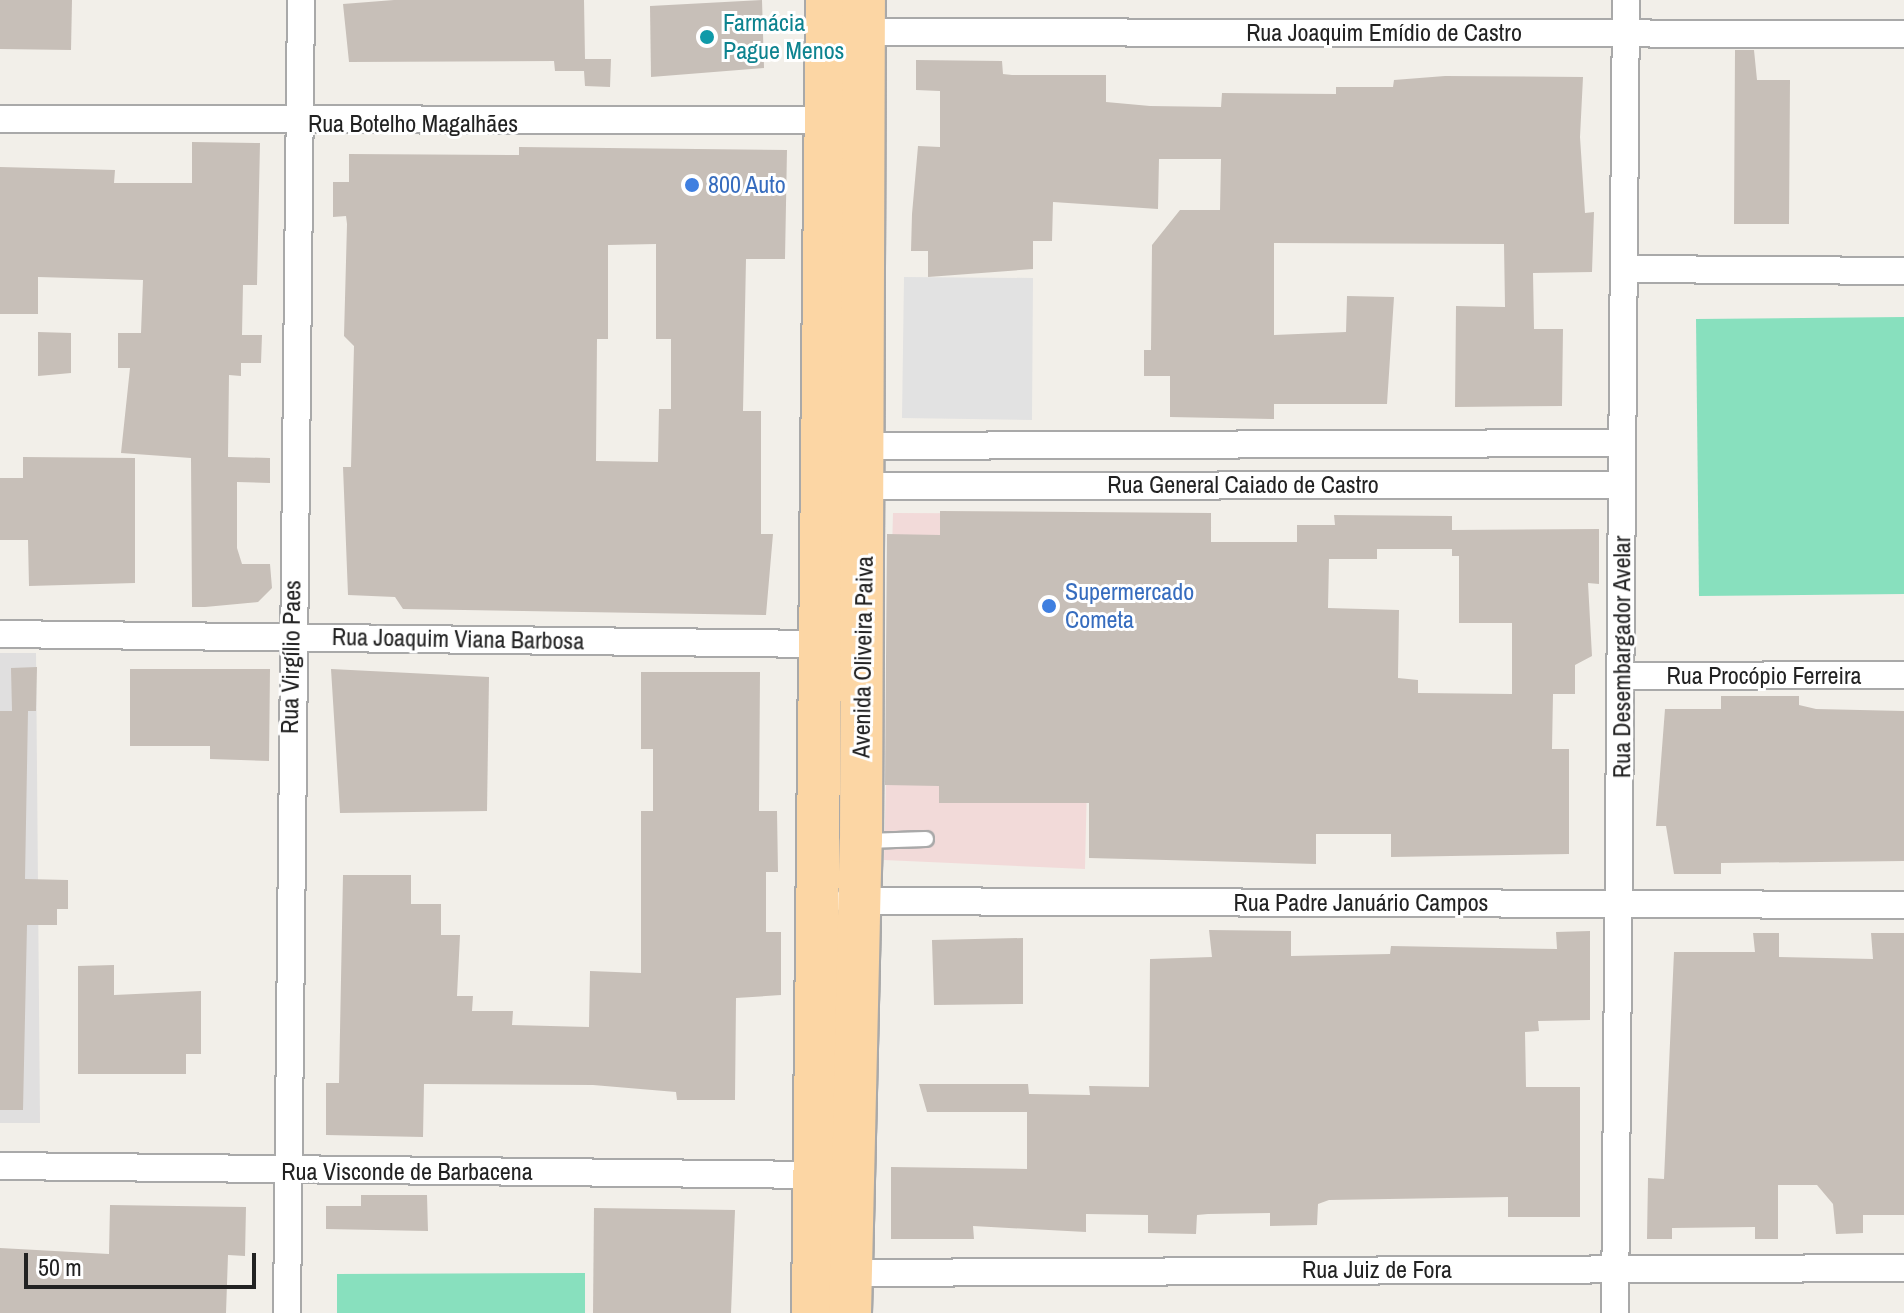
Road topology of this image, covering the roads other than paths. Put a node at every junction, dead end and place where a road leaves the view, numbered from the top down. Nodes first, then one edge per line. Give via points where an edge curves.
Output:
1 (301, 0) edge
2 (827, 0) edge
3 (1626, 0) edge
4 (864, 16) edge
5 (1626, 32) junction
6 (1904, 34) edge
7 (0, 119) edge
8 (826, 120) junction
9 (300, 125) junction
10 (1624, 269) junction
11 (1904, 271) edge
12 (1621, 443) junction
13 (865, 466) junction
14 (1622, 485) junction
15 (0, 634) edge
16 (291, 636) junction
17 (821, 644) junction
18 (1904, 675) edge
19 (1623, 676) junction
20 (926, 839) dead end
21 (861, 841) junction
22 (818, 901) junction
23 (860, 901) junction
24 (1622, 904) junction
25 (1904, 905) edge
26 (0, 1166) edge
27 (283, 1172) junction
28 (814, 1175) junction
29 (1904, 1268) edge
30 (1615, 1269) junction
31 (850, 1293) edge
32 (287, 1313) edge
33 (813, 1313) edge
34 (1615, 1313) edge

1 - 9 street, Rua Virgílio Paes
2 - 8 main road, Avenida Oliveira Paiva
3 - 5 street, Rua Desembargador Avelar
4 - 5 street, Rua Joaquim Emídio de Castro
4 - 13 main road, Avenida Oliveira Paiva
5 - 6 street, Rua Joaquim Emídio de Castro
5 - 10 street, Rua Desembargador Avelar
7 - 9 street, Rua Botelho Magalhães
8 - 9 street, Rua Botelho Magalhães
8 - 17 main road, Avenida Oliveira Paiva
9 - 16 street, Rua Virgílio Paes
10 - 11 street
10 - 12 street, Rua Desembargador Avelar
12 - 13 street, Rua General Caiado de Castro
12 - 14 street, Rua Desembargador Avelar
13 - 14 street, Rua General Caiado de Castro
13 - 21 main road, Avenida Oliveira Paiva
14 - 19 street, Rua Desembargador Avelar
15 - 16 street, Rua Joaquim Viana Barbosa
16 - 17 street, Rua Joaquim Viana Barbosa
16 - 27 street, Rua Virgílio Paes
17 - 22 main road, Avenida Oliveira Paiva
18 - 19 street, Rua Procópio Ferreira
19 - 24 street, Rua Desembargador Avelar
20 - 21 lane
21 - 23 main road, Avenida Oliveira Paiva
22 - 23 street, Rua Padre Januário Campos
22 - 28 main road, Avenida Oliveira Paiva
23 - 24 street, Rua Padre Januário Campos
23 - 31 main road, Avenida Oliveira Paiva
24 - 25 street, Rua Padre Januário Campos
24 - 30 street, Rua Desembargador Avelar
26 - 27 street, Rua Visconde de Barbacena
27 - 28 street, Rua Visconde de Barbacena
27 - 32 street, Rua Virgílio Paes
28 - 33 main road, Avenida Oliveira Paiva
29 - 30 street, Rua Juiz de Fora
30 - 31 street, Rua Juiz de Fora
30 - 34 street, Rua Desembargador Avelar

